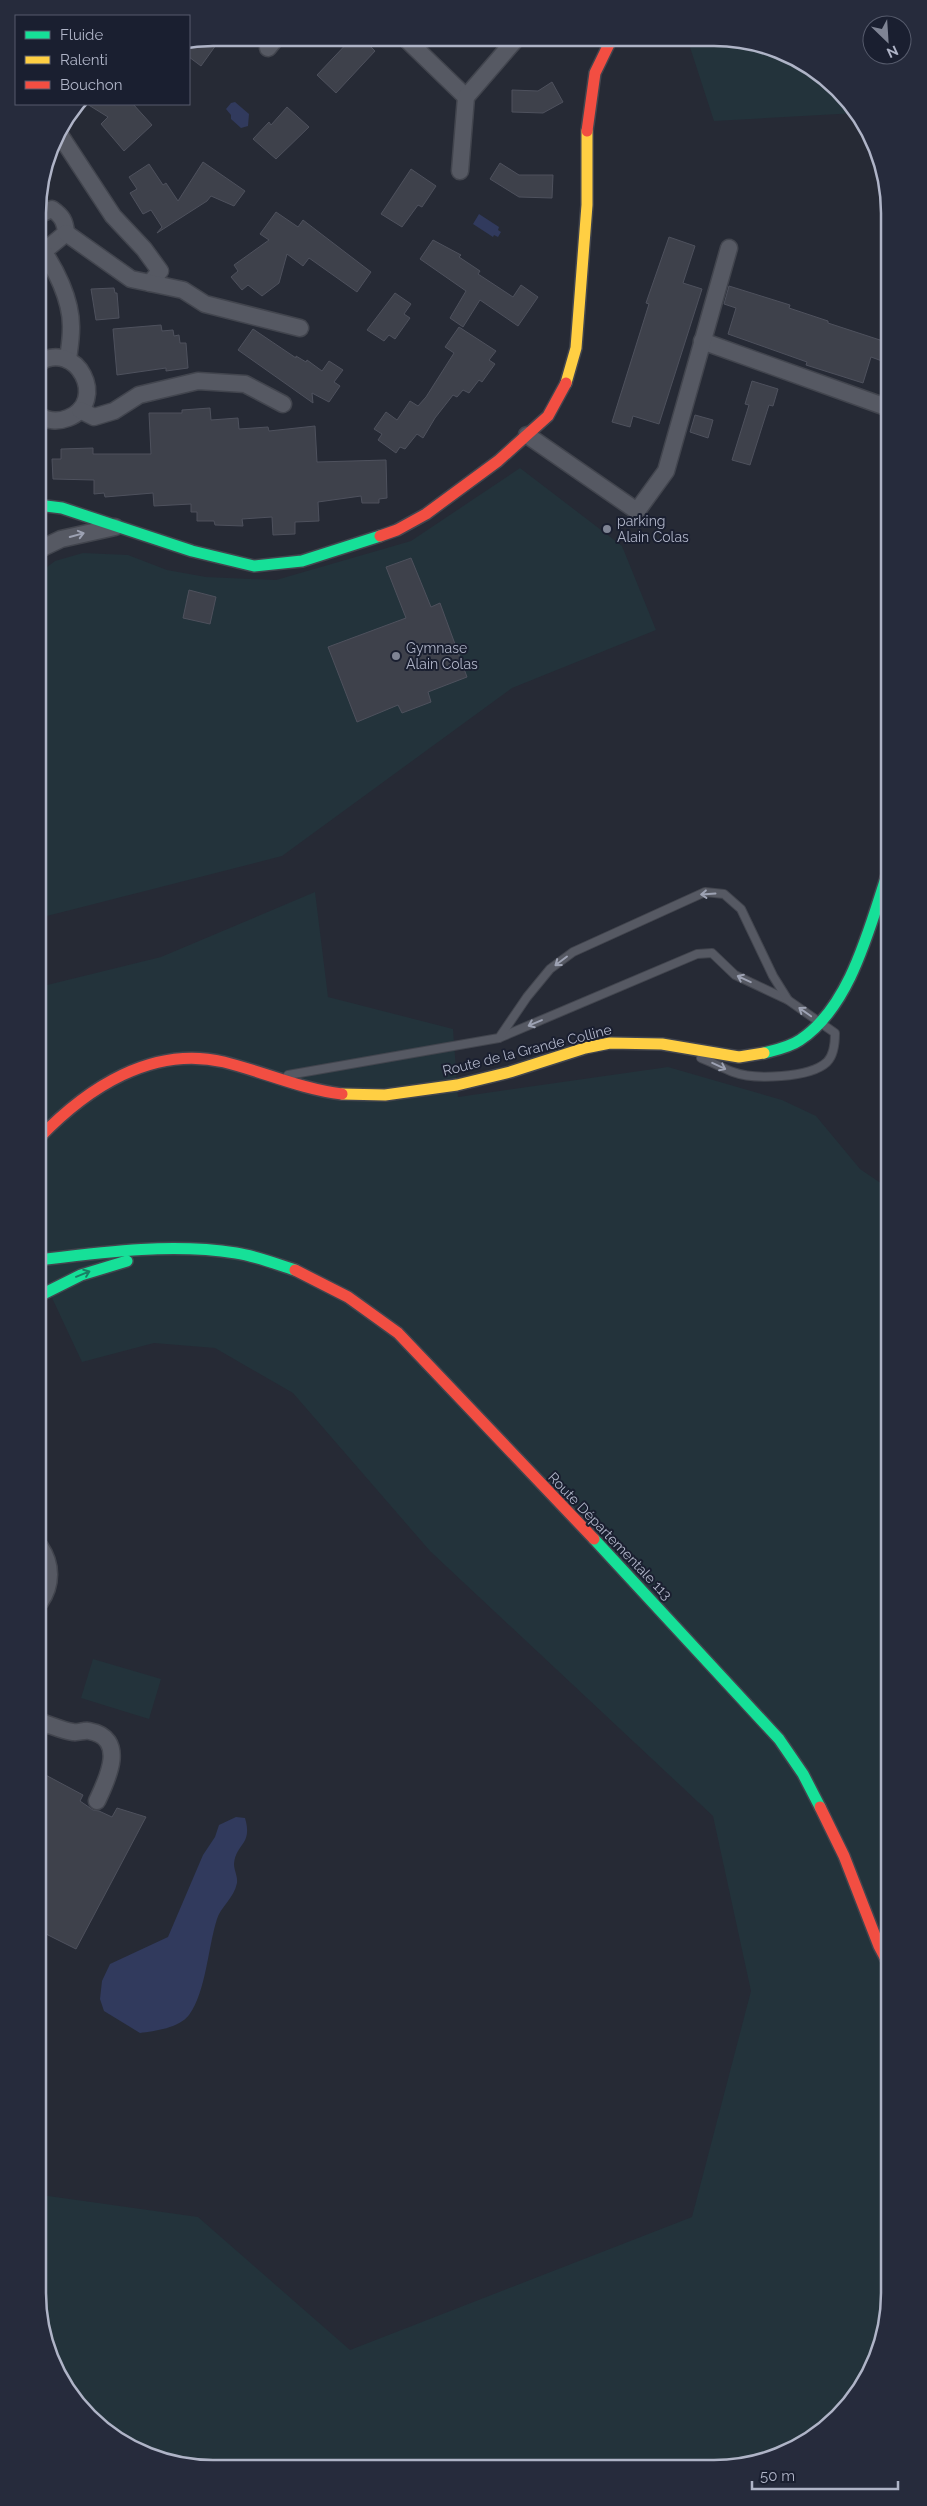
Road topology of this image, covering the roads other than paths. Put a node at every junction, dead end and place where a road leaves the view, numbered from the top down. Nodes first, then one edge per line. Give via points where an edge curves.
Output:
1 (510, 46) edge
2 (604, 46) edge
3 (414, 47) edge
4 (466, 97) junction
5 (63, 139) edge
6 (460, 171) dead end
7 (47, 211) edge
8 (66, 233) junction
9 (47, 246) edge
10 (729, 248) dead end
11 (47, 260) edge
12 (150, 283) junction
13 (300, 328) dead end
14 (702, 341) junction
15 (47, 359) edge
16 (68, 360) junction
17 (282, 404) dead end
18 (881, 405) edge
19 (80, 410) junction
20 (47, 420) edge
21 (527, 435) junction
22 (47, 505) edge
23 (117, 527) junction
24 (47, 546) edge
25 (881, 893) edge
26 (788, 1000) junction
27 (820, 1022) junction
28 (499, 1038) junction
29 (674, 1045) junction
30 (274, 1077) junction
31 (47, 1130) edge
32 (197, 1248) junction
33 (46, 1259) edge
34 (46, 1292) edge
35 (46, 1562) edge
36 (46, 1588) edge
37 (46, 1724) edge
38 (97, 1801) dead end
39 (880, 1948) edge

1 - 4 street
2 - 21 street via 587,119 587,205 576,348 564,389 548,416
3 - 4 street
4 - 6 street
5 - 12 street via 113,216 160,271
7 - 8 street via 52,209 60,215
8 - 9 street via 56,243
8 - 12 street via 131,279
10 - 14 street
11 - 16 street via 67,302 72,328
12 - 13 street via 183,290 205,304
14 - 18 street
14 - 21 street via 666,471 637,511
15 - 16 street
16 - 19 street via 83,373 86,382 87,392
17 - 19 street via 245,384 198,381 140,395 114,411 94,417
19 - 20 street via 62,420
21 - 23 street via 498,461 426,514 397,530 302,561 254,566 192,551
22 - 23 street
24 -> 23 street via 61,539
25 - 27 street, Route de la Grande Colline via 856,963
27 -> 26 lane
26 -> 28 lane via 735,975 712,954 697,954
26 -> 28 lane via 741,909 724,894 705,892 573,952 550,969
27 - 29 street, Route de la Grande Colline via 800,1040 743,1057
29 -> 27 lane via 735,1073 784,1077 807,1072 828,1062 835,1046 835,1033
28 - 30 lane
29 - 30 street, Route de la Grande Colline via 641,1042 604,1044 477,1081 366,1096 316,1091
30 - 31 street, Route de la Grande Colline via 221,1061 189,1058 157,1061 89,1094
32 - 33 street, Route Départementale 113 via 117,1250
34 -> 32 street, Route Départementale 113 via 101,1267
32 - 39 street, Route Départementale 113 via 238,1253 301,1272 348,1297 398,1333 779,1739 803,1774 844,1856
35 - 36 street via 50,1571
37 - 38 street via 73,1732 90,1731 104,1739 113,1751 111,1771

